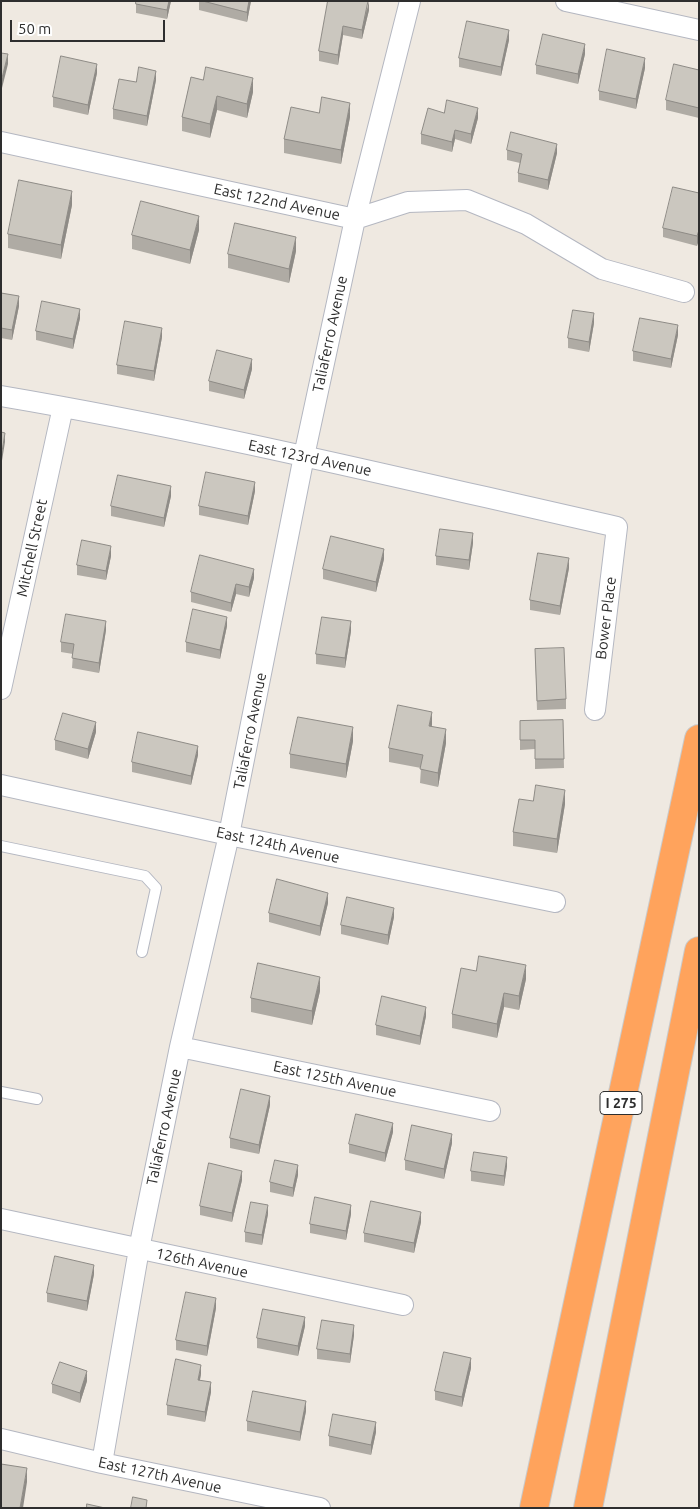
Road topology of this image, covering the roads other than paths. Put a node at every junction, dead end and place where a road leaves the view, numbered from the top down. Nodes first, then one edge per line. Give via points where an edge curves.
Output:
1 (410, 1) edge
2 (566, 1) edge
3 (699, 30) edge
4 (1, 142) edge
5 (355, 220) junction
6 (684, 292) dead end
7 (1, 396) edge
8 (63, 407) junction
9 (304, 456) junction
10 (617, 527) joint
11 (1, 690) edge
12 (594, 710) dead end
13 (699, 739) edge
14 (1, 785) edge
15 (229, 835) junction
16 (1, 846) edge
17 (555, 902) dead end
18 (699, 951) edge
19 (142, 952) dead end
20 (180, 1047) junction
21 (1, 1092) edge
22 (37, 1099) dead end
23 (490, 1110) dead end
24 (1, 1219) edge
25 (139, 1249) junction
26 (403, 1306) dead end
27 (1, 1439) edge
28 (102, 1463) junction
29 (320, 1508) edge
30 (534, 1508) edge
31 (588, 1508) edge

1 - 5 street, Taliaferro Avenue
2 - 3 street
4 - 5 street, East 122nd Avenue
5 - 6 street, East 122nd Avenue via 408,202 467,200 526,224 602,269
5 - 9 street, Taliaferro Avenue
7 - 8 street, East 123rd Avenue
8 - 9 street, East 123rd Avenue
8 - 11 street, Mitchell Street
9 - 10 street, East 123rd Avenue
9 - 15 street, Taliaferro Avenue
10 - 12 street, Bower Place
13 - 30 highway, I 275
14 - 15 street, East 124th Avenue
15 - 17 street, East 124th Avenue
15 - 20 street, Taliaferro Avenue
16 - 19 lane via 145,876 156,888
18 - 31 highway
20 - 23 street, East 125th Avenue
20 - 25 street, Taliaferro Avenue
21 - 22 lane
24 - 25 street, 126th Avenue
25 - 26 street, 126th Avenue
25 - 28 street, Taliaferro Avenue
27 - 28 street, East 127th Avenue
28 - 29 street, East 127th Avenue

